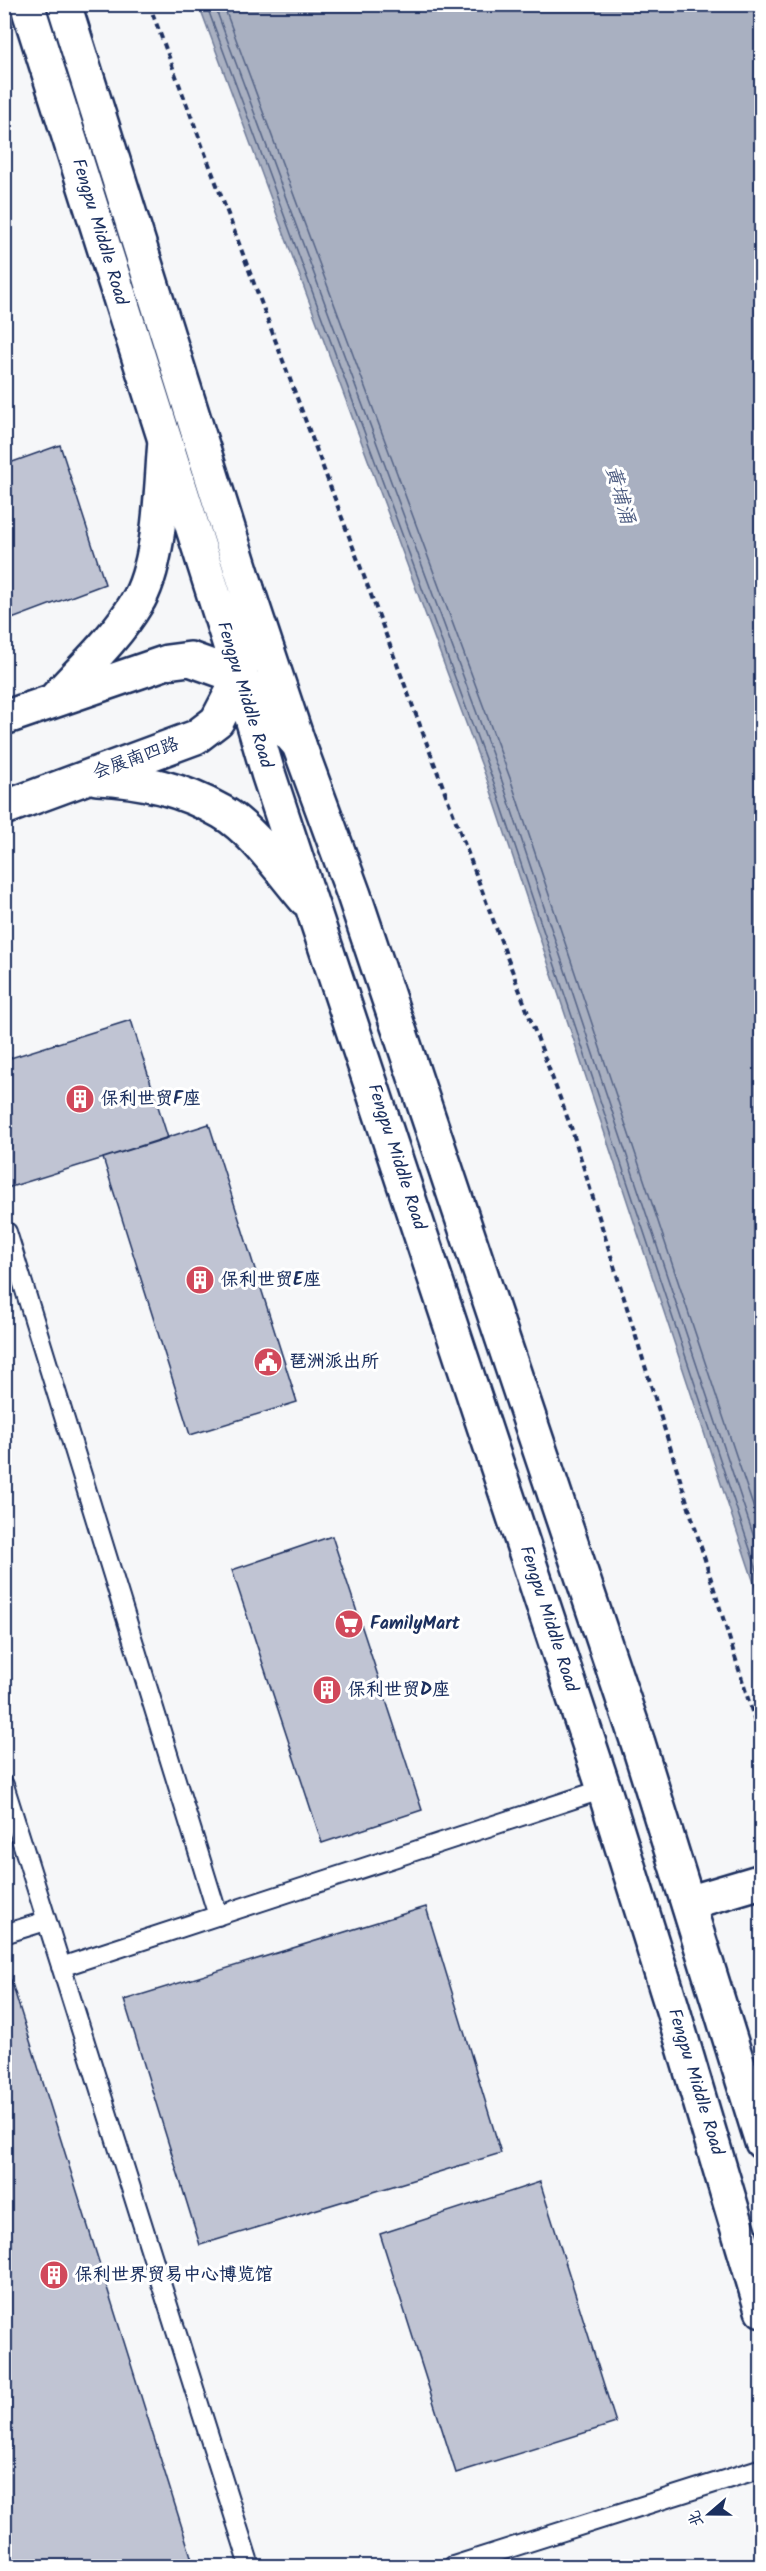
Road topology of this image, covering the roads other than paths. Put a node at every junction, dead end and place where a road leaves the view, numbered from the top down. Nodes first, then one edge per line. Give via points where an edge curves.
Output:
1 (27, 4) edge
2 (64, 4) edge
3 (165, 441) junction
4 (246, 590) junction
5 (240, 677) junction
6 (54, 700) junction
7 (4, 718) edge
8 (298, 745) junction
9 (83, 778) junction
10 (4, 808) edge
11 (317, 914) junction
12 (4, 1233) edge
13 (4, 1785) edge
14 (604, 1789) junction
15 (10, 1821) edge
16 (762, 1881) edge
17 (688, 1903) junction
18 (218, 1916) junction
19 (46, 1921) junction
20 (4, 1934) edge
21 (61, 1967) junction
22 (762, 2142) edge
23 (762, 2310) edge
24 (762, 2468) edge
25 (250, 2566) edge
26 (453, 2566) edge

1 - 3 street, Fengpu Middle Road
2 - 4 street, Fengpu Middle Road
3 - 5 street, Fengpu Middle Road
3 - 6 street via 156,537 137,603
4 - 5 street, 会展南四路
4 - 8 street, Fengpu Middle Road
5 - 6 street via 190,659 166,662
5 - 8 street
5 - 9 street, 会展南四路 via 218,721 196,737
5 - 11 street, Fengpu Middle Road via 268,773
6 - 7 street
8 - 17 street, Fengpu Middle Road via 354,895
9 - 10 street, 会展南四路
9 - 11 street via 138,780 223,812 253,839
11 - 14 street, Fengpu Middle Road
12 - 18 lane via 8,1232
13 - 15 lane
14 - 18 lane
14 - 23 street, Fengpu Middle Road
15 - 19 lane
16 - 17 street
17 - 22 street, Fengpu Middle Road
18 - 21 lane
19 - 20 lane
19 - 21 lane
21 - 25 lane
24 - 26 lane

